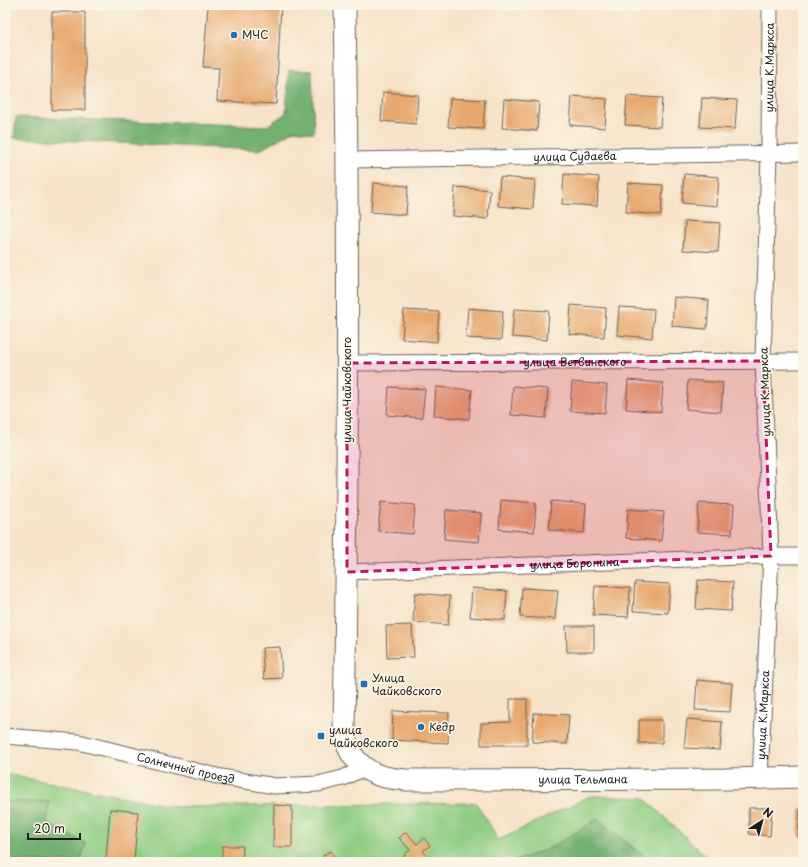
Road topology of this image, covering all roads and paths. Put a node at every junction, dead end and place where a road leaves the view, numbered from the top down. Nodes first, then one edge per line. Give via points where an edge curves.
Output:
1 (345, 5) edge
2 (770, 5) edge
3 (769, 153) junction
4 (803, 153) edge
5 (348, 160) junction
6 (763, 361) junction
7 (803, 361) edge
8 (347, 364) junction
9 (771, 556) junction
10 (803, 556) edge
11 (347, 572) junction
12 (5, 736) edge
13 (364, 768) junction
14 (803, 777) edge
15 (760, 778) junction

1 - 5 street, улица Чайковского
2 - 3 street, улица К.Маркса
3 - 4 street, улица Судаева
3 - 5 street, улица Судаева
3 - 6 street, улица К.Маркса
5 - 8 street, улица Чайковского
6 - 7 street, улица Ветвинского
6 - 8 street, улица Ветвинского
6 - 9 street, улица К.Маркса
8 - 11 street, улица Чайковского
9 - 10 street, улица Боронина
9 - 11 street, улица Боронина
9 - 15 street, улица К.Маркса
11 - 13 street, улица Чайковского via 344,731 348,746
12 - 13 street, Солнечный проезд via 78,742 221,777 276,786 318,784 343,778
13 - 15 street, улица Тельмана via 386,778 407,780
14 - 15 street, улица Тельмана

